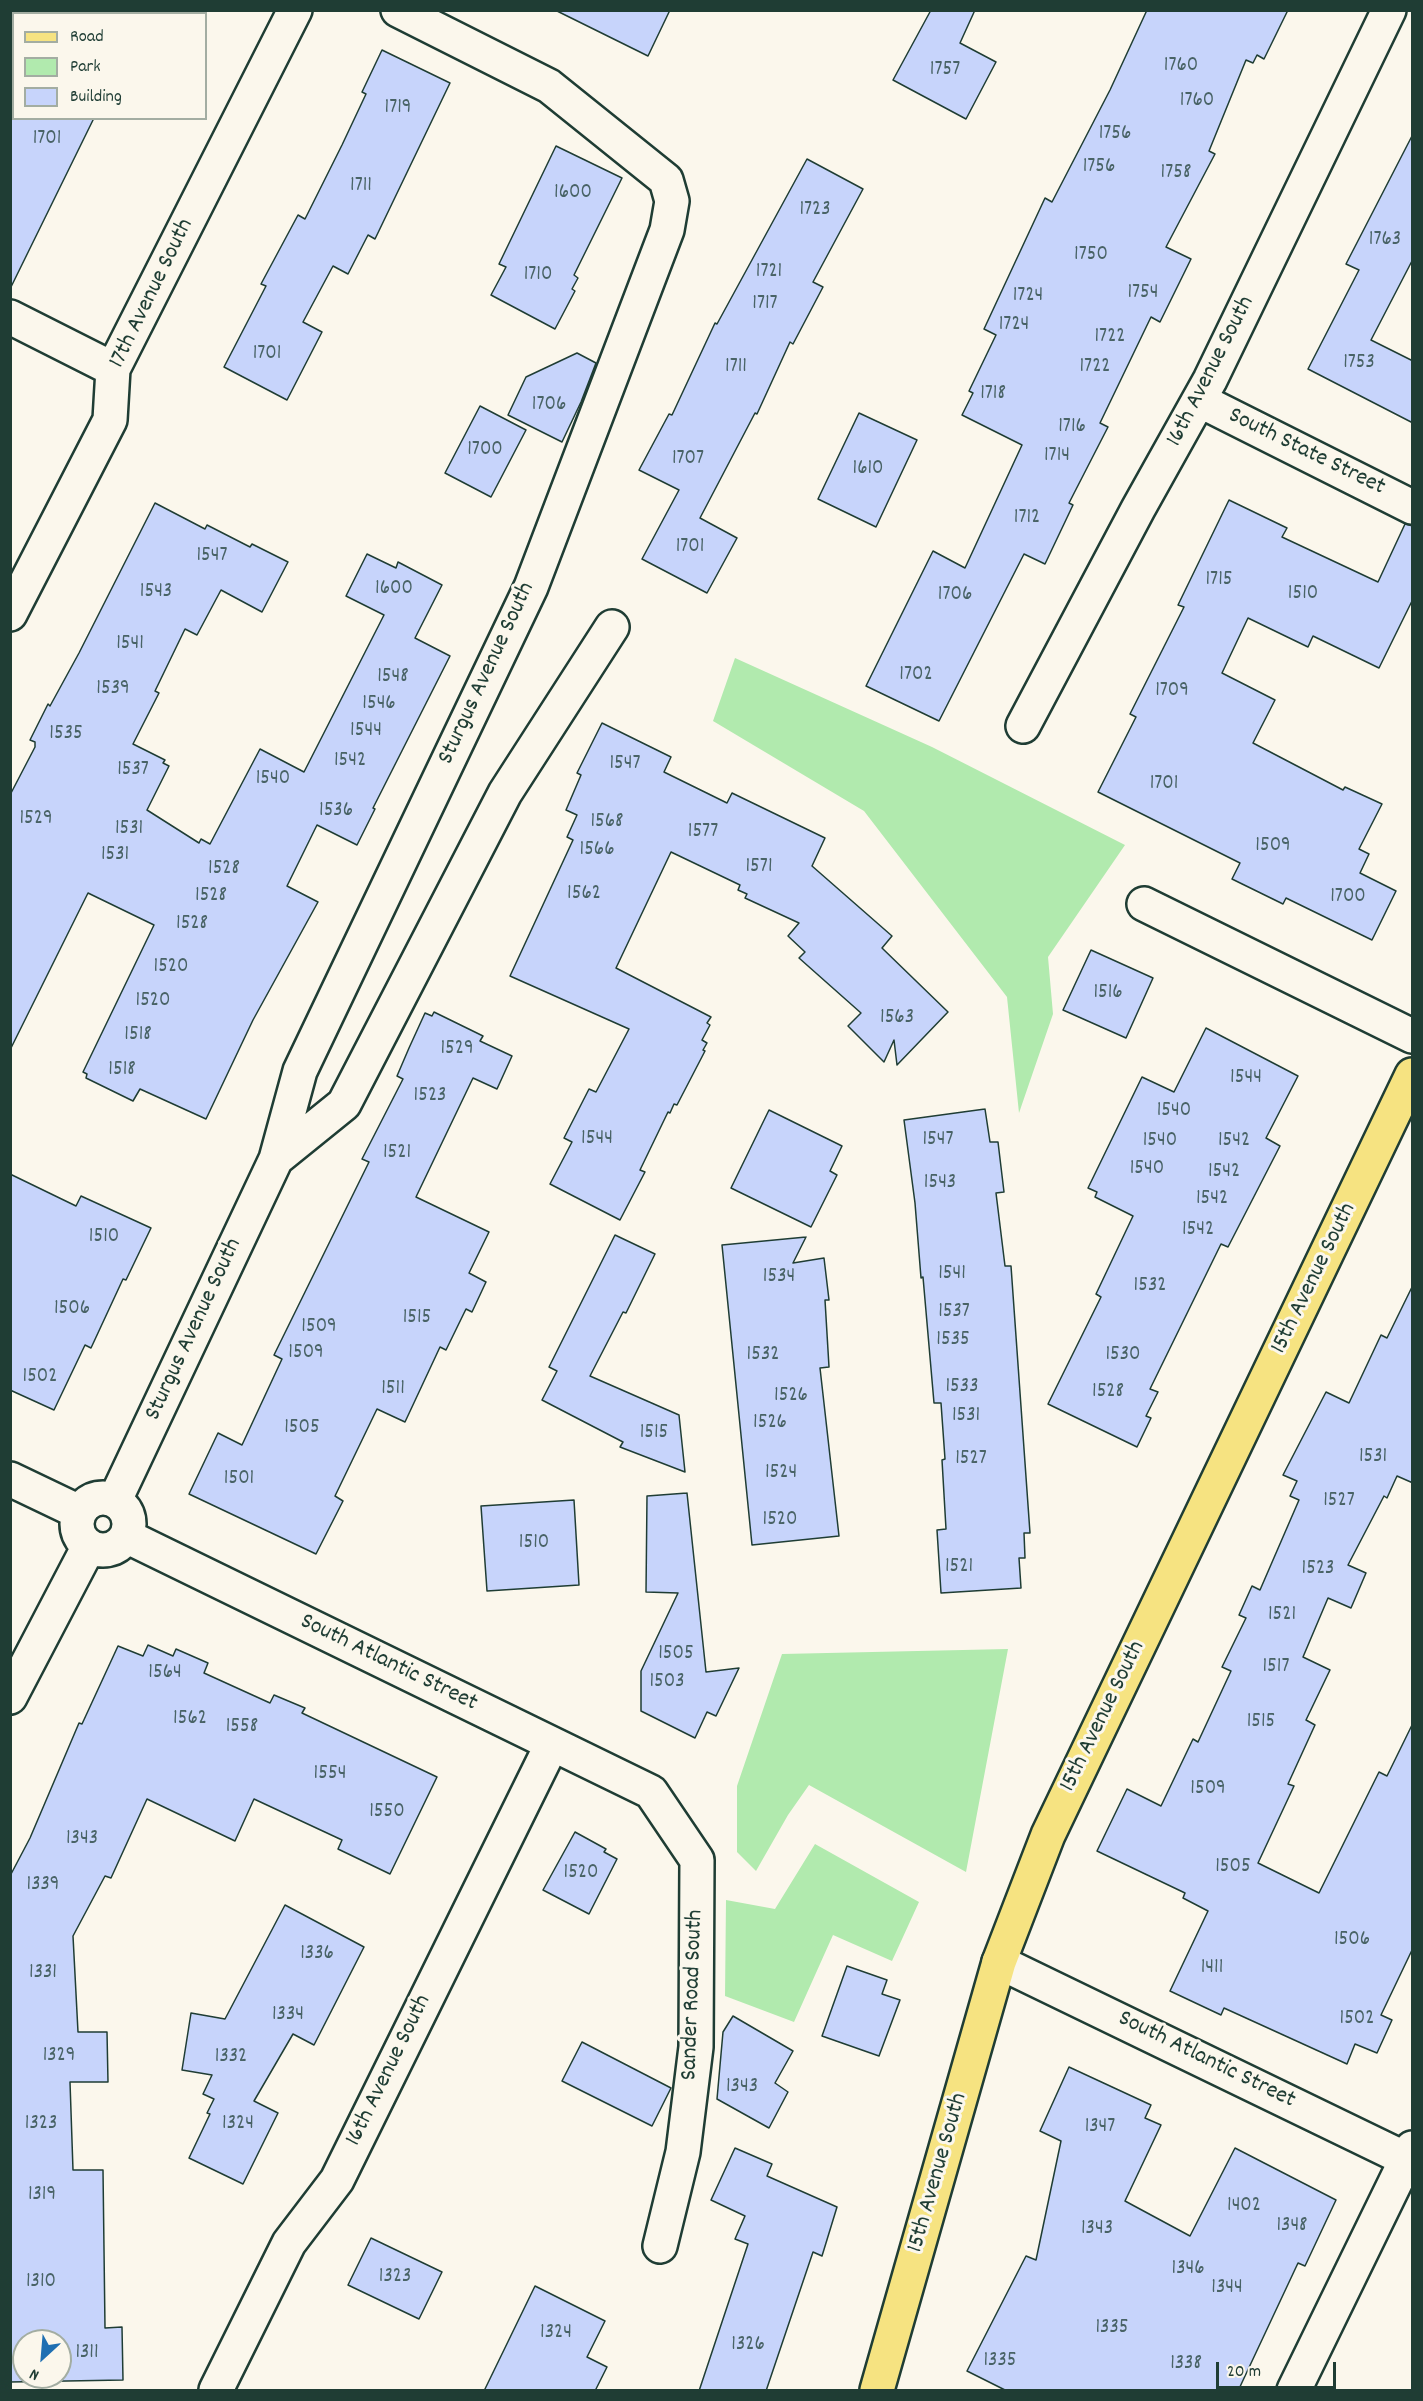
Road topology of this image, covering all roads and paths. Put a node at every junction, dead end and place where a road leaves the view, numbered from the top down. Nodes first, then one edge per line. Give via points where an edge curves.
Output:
1 (295, 10) edge
2 (398, 10) edge
3 (1389, 10) edge
4 (10, 317) edge
5 (113, 369) junction
6 (1199, 400) junction
7 (1413, 507) edge
8 (10, 614) edge
9 (612, 627) dead end
10 (1023, 726) dead end
11 (1144, 904) dead end
12 (1413, 1036) edge
13 (1413, 1075) edge
14 (276, 1159) junction
15 (10, 1479) edge
16 (115, 1500) junction
17 (79, 1512) junction
18 (126, 1536) junction
19 (89, 1546) junction
20 (10, 1697) edge
21 (552, 1744) junction
22 (651, 1792) joint
23 (999, 1962) junction
24 (1411, 2156) edge
25 (660, 2246) dead end
26 (216, 2391) edge
27 (878, 2391) edge
28 (1294, 2391) edge

1 - 5 street, 17th Avenue South
2 - 14 street, Sturgus Avenue South via 549,86 666,180 672,201 667,230 531,588 300,1071
3 - 6 street, 16th Avenue South
4 - 5 street
5 - 8 street, 17th Avenue South via 110,420
6 - 7 street, South State Street
6 - 10 street, 16th Avenue South
9 - 14 street, Sturgus Avenue South via 505,793 344,1104
11 - 12 street
13 - 23 main road, 15th Avenue South via 1048,1835
14 - 16 street, Sturgus Avenue South
15 - 17 street
16 - 17 street via 96,1498
16 - 18 street via 127,1513
17 - 19 street via 77,1530
18 - 19 street via 110,1549
18 - 21 street, South Atlantic Street
19 - 20 street
21 - 22 street, South Atlantic Street
21 - 26 street, 16th Avenue South via 337,2180 288,2243
22 - 25 street, Sander Road South via 697,1860 696,2047 683,2152
23 - 24 street, South Atlantic Street
23 - 27 main road, 15th Avenue South
24 - 28 street

